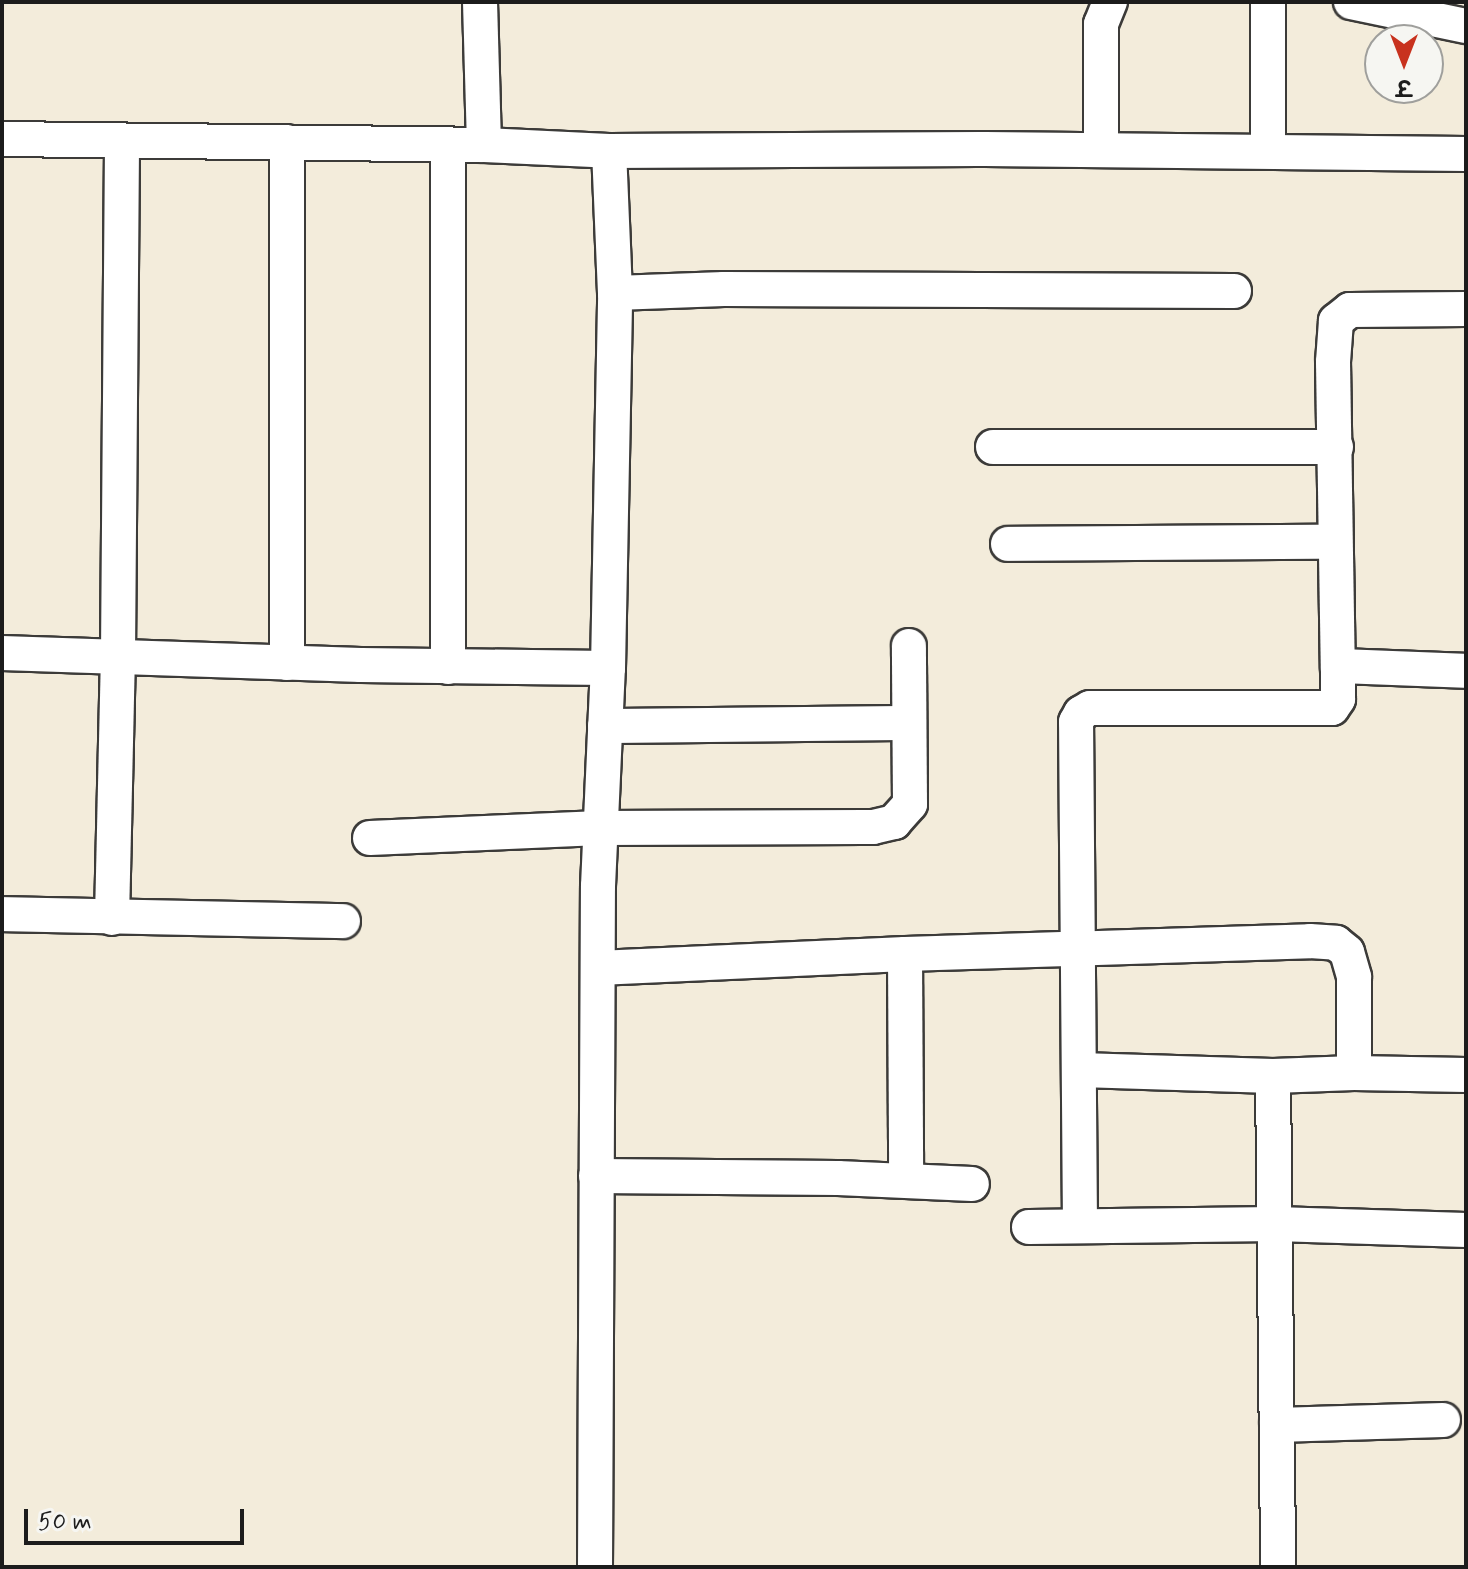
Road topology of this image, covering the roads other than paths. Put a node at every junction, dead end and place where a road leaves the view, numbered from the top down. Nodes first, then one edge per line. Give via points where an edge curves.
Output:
1 (480, 2) edge
2 (1110, 2) edge
3 (1268, 2) edge
4 (1351, 2) edge
5 (1466, 26) edge
6 (2, 139) edge
7 (122, 141) junction
8 (287, 142) junction
9 (484, 145) junction
10 (448, 147) junction
11 (1101, 150) junction
12 (609, 151) junction
13 (1268, 151) junction
14 (1466, 154) edge
15 (1234, 291) dead end
16 (615, 293) junction
17 (1466, 309) edge
18 (993, 447) dead end
19 (1336, 447) junction
20 (1335, 542) junction
21 (1008, 544) dead end
22 (909, 646) dead end
23 (2, 653) edge
24 (118, 655) junction
25 (287, 663) junction
26 (1338, 666) junction
27 (448, 667) junction
28 (608, 668) junction
29 (1466, 671) edge
30 (909, 723) junction
31 (605, 726) junction
32 (600, 828) junction
33 (370, 838) dead end
34 (2, 914) edge
35 (112, 918) junction
36 (343, 921) dead end
37 (1079, 946) junction
38 (905, 954) junction
39 (598, 968) junction
40 (1080, 1070) junction
41 (1354, 1073) junction
42 (1466, 1075) edge
43 (1273, 1076) junction
44 (596, 1176) junction
45 (906, 1180) junction
46 (972, 1184) dead end
47 (1276, 1224) junction
48 (1080, 1226) junction
49 (1029, 1227) dead end
50 (1466, 1230) edge
51 (1443, 1420) dead end
52 (1277, 1425) junction
53 (595, 1567) edge
54 (1278, 1567) edge

1 - 9 street
2 - 11 street via 1101,24
3 - 13 street
4 - 5 street
6 - 7 street
7 - 8 street
7 - 24 street
8 - 10 street
8 - 25 street
9 - 10 street
9 - 12 street
10 - 27 street
11 - 12 street
11 - 13 street
12 - 16 street
13 - 14 street
15 - 16 street
16 - 28 street
17 - 19 street via 1342,314 1334,332
18 - 19 street
19 - 20 street
20 - 21 street
20 - 26 street
22 - 30 street
23 - 24 street
24 - 25 street
24 - 35 street
25 - 27 street
26 - 29 street
26 - 37 street via 1338,699 1332,708 1090,708 1081,713 1076,722
27 - 28 street
28 - 31 street
30 - 31 street
30 - 32 street via 910,804 894,822 873,827
31 - 32 street
32 - 33 street
32 - 39 street
34 - 35 street
35 - 36 street
37 - 38 street
37 - 40 street
37 - 41 street via 1336,943 1347,952 1354,977
38 - 39 street
38 - 45 street
39 - 44 street
40 - 43 street
40 - 48 street
41 - 42 street
41 - 43 street
43 - 47 street
44 - 45 street
44 - 53 street
45 - 46 street
47 - 48 street
47 - 50 street
47 - 52 street
48 - 49 street
51 - 52 street
52 - 54 street

